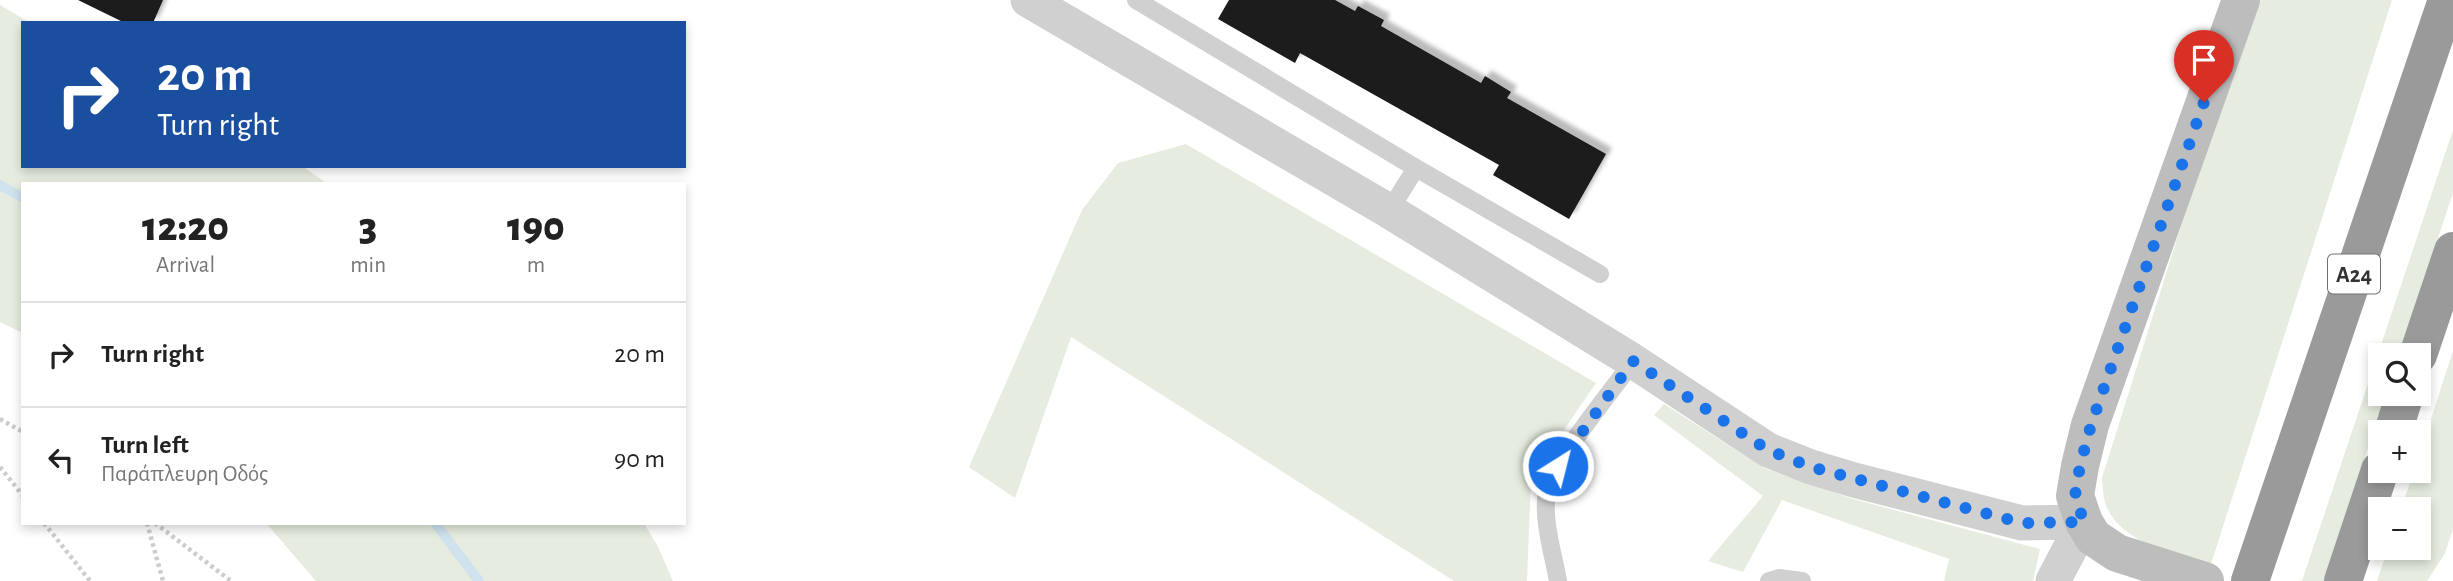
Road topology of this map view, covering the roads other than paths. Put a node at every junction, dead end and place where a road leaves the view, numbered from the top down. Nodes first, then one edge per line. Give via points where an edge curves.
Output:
1 (1028, 0) edge
2 (1136, 0) edge
3 (2241, 0) edge
4 (2447, 0) edge
5 (1416, 168) junction
6 (1388, 211) junction
7 (2453, 251) edge
8 (1600, 274) dead end
9 (2422, 343) edge
10 (1633, 361) junction
11 (2376, 483) edge
12 (2084, 522) junction
13 (2255, 565) edge
14 (1558, 581) edge
15 (1769, 581) edge
16 (1802, 581) edge
17 (2053, 581) edge
18 (2205, 581) edge
19 (2343, 581) edge

1 - 6 street
2 - 5 lane
3 - 12 street via 2091,425 2075,496
4 - 13 highway, Α24
5 - 6 lane
5 - 8 lane
6 - 10 street
7 - 9 highway
10 - 12 street via 1768,450 1811,467 2022,523
10 - 14 lane via 1558,466 1547,489
11 - 19 highway
12 - 17 street
12 - 18 street via 2093,537 2116,552
15 - 16 lane

